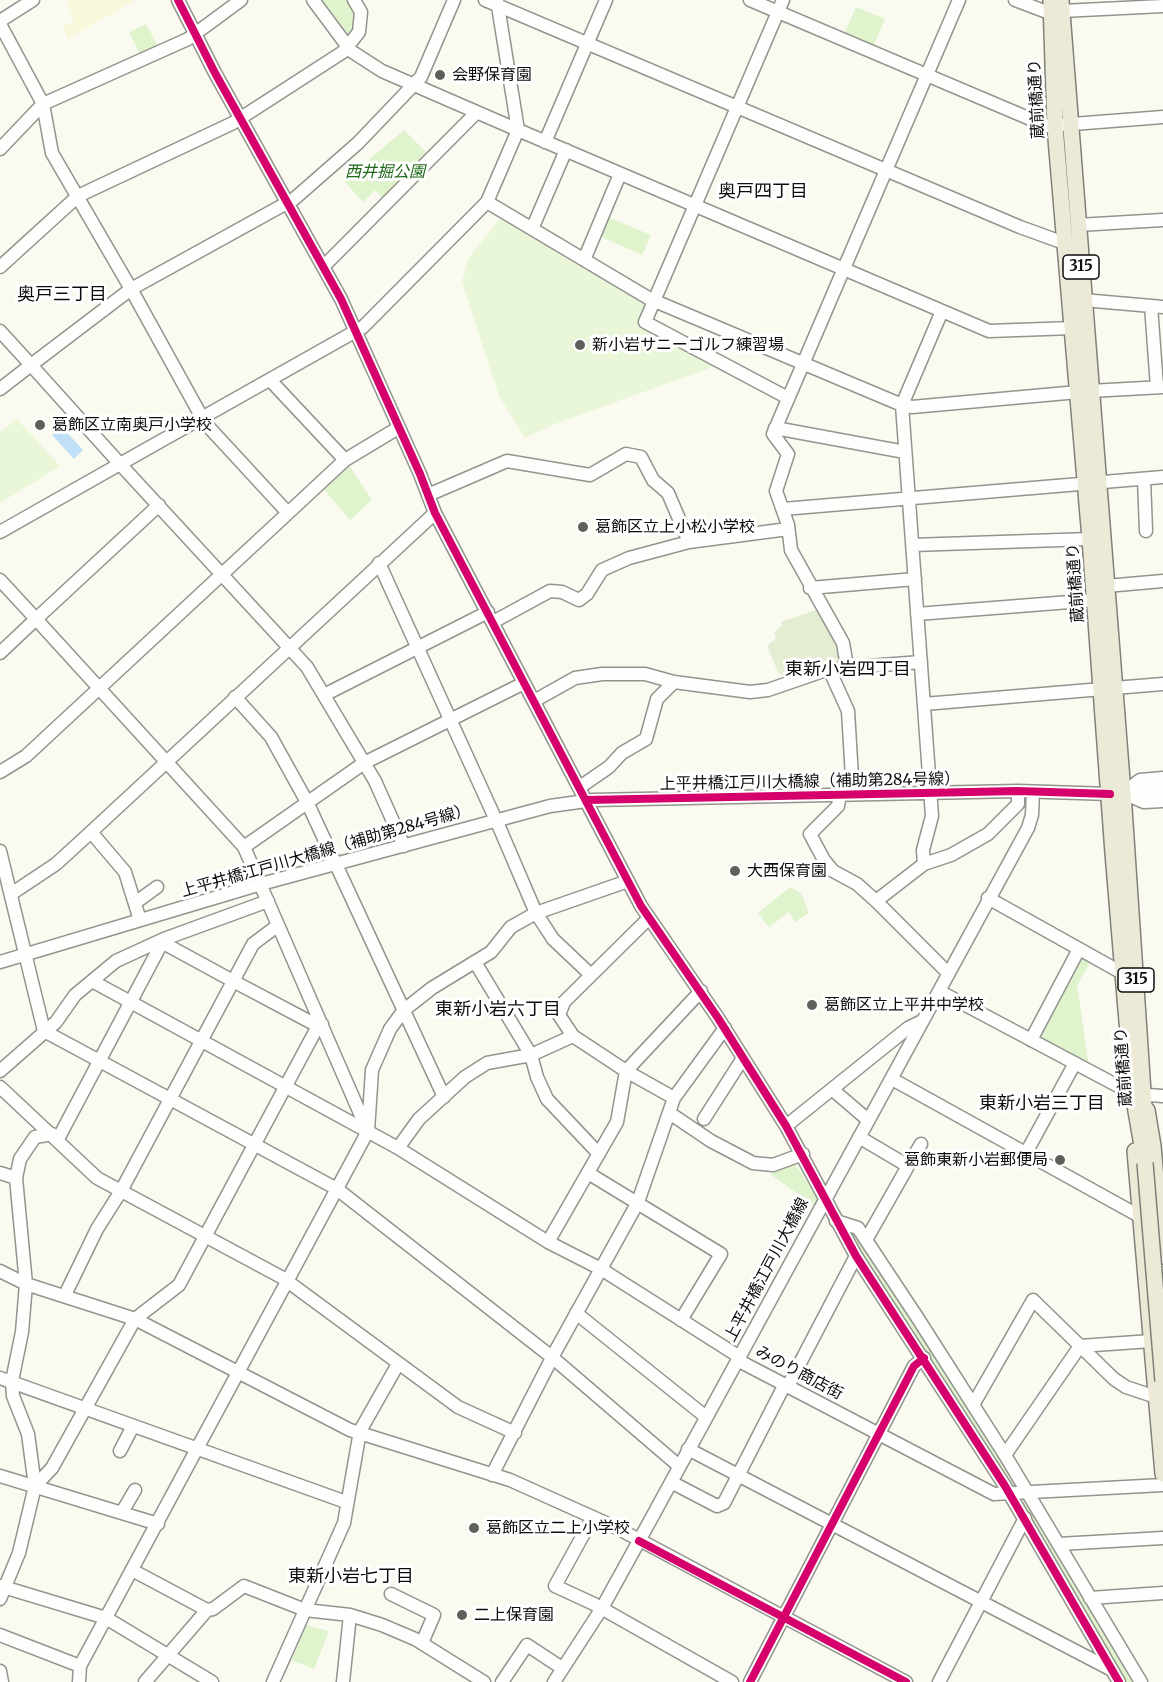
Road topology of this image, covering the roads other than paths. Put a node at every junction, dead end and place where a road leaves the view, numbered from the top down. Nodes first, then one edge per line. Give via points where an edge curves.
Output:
1 (33, 0) edge
2 (178, 0) edge
3 (241, 0) edge
4 (313, 0) edge
5 (354, 0) edge
6 (454, 0) edge
7 (485, 0) edge
8 (606, 0) edge
9 (750, 0) edge
10 (959, 0) edge
11 (1015, 0) edge
12 (498, 3) edge
13 (780, 6) edge
14 (1056, 6) edge
15 (1163, 6) edge
16 (0, 23) edge
17 (195, 34) junction
18 (587, 44) junction
19 (347, 47) junction
20 (927, 75) junction
21 (415, 85) junction
22 (43, 104) junction
23 (737, 107) junction
24 (477, 112) junction
25 (1163, 117) edge
26 (240, 118) junction
27 (1063, 125) junction
28 (518, 130) junction
29 (545, 142) junction
30 (0, 149) edge
31 (566, 150) junction
32 (886, 170) junction
33 (620, 174) junction
34 (78, 196) junction
35 (487, 202) junction
36 (287, 203) junction
37 (695, 206) junction
38 (1163, 220) edge
39 (1078, 225) junction
40 (531, 229) junction
41 (1066, 244) junction
42 (584, 260) junction
43 (0, 267) edge
44 (323, 267) junction
45 (843, 270) junction
46 (131, 289) junction
47 (1083, 300) junction
48 (656, 301) junction
49 (1157, 306) edge
50 (942, 311) junction
51 (1073, 327) junction
52 (0, 332) edge
53 (356, 332) junction
54 (803, 364) junction
55 (31, 365) junction
56 (270, 380) junction
57 (1160, 387) edge
58 (0, 389) edge
59 (1084, 392) junction
60 (788, 398) junction
61 (902, 405) junction
62 (201, 418) junction
63 (398, 428) junction
64 (775, 428) junction
65 (905, 452) junction
66 (345, 460) junction
67 (120, 464) junction
68 (1163, 477) edge
69 (1144, 479) junction
70 (1092, 483) junction
71 (428, 495) junction
72 (909, 498) junction
73 (159, 505) junction
74 (783, 509) junction
75 (288, 513) junction
76 (435, 513) junction
77 (788, 529) junction
78 (1146, 531) dead end
79 (0, 532) edge
80 (1090, 538) junction
81 (689, 542) junction
82 (912, 545) junction
83 (379, 563) junction
84 (222, 574) junction
85 (915, 579) junction
86 (0, 580) edge
87 (1163, 581) edge
88 (1106, 586) junction
89 (810, 588) junction
90 (1095, 600) junction
91 (917, 614) junction
92 (491, 617) junction
93 (36, 619) junction
94 (289, 647) junction
95 (418, 647) junction
96 (0, 652) edge
97 (921, 662) junction
98 (847, 666) junction
99 (829, 669) junction
100 (674, 682) junction
101 (524, 683) junction
102 (1163, 684) edge
103 (99, 688) junction
104 (1108, 689) junction
105 (324, 694) junction
106 (235, 697) junction
107 (534, 701) junction
108 (924, 704) junction
109 (452, 720) junction
110 (166, 761) junction
111 (364, 762) junction
112 (0, 772) edge
113 (580, 787) junction
114 (1162, 789) edge
115 (1018, 791) junction
116 (1033, 792) junction
117 (846, 794) junction
118 (930, 794) junction
119 (1117, 794) junction
120 (587, 801) junction
121 (307, 802) junction
122 (496, 820) junction
123 (91, 832) junction
124 (404, 846) junction
125 (244, 847) junction
126 (0, 851) edge
127 (336, 864) junction
128 (924, 864) junction
129 (628, 881) junction
130 (261, 884) junction
131 (157, 887) dead end
132 (11, 894) junction
133 (988, 898) junction
134 (268, 901) junction
135 (876, 901) junction
136 (135, 903) junction
137 (536, 913) junction
138 (649, 918) junction
139 (140, 920) junction
140 (277, 926) junction
141 (164, 939) junction
142 (1079, 949) junction
143 (26, 954) junction
144 (0, 962) edge
145 (475, 962) junction
146 (948, 974) junction
147 (1124, 974) junction
148 (591, 975) junction
149 (92, 981) junction
150 (233, 981) junction
151 (701, 991) junction
152 (939, 991) junction
153 (131, 1002) junction
154 (404, 1010) junction
155 (922, 1020) junction
156 (320, 1025) junction
157 (725, 1028) junction
158 (44, 1031) junction
159 (573, 1036) junction
160 (202, 1040) junction
161 (1031, 1040) junction
162 (531, 1055) junction
163 (743, 1058) junction
164 (99, 1062) junction
165 (1075, 1063) junction
166 (0, 1071) edge
167 (626, 1071) junction
168 (892, 1079) junction
169 (287, 1085) junction
170 (0, 1087) edge
171 (832, 1090) junction
172 (1139, 1095) junction
173 (1163, 1096) edge
174 (444, 1097) junction
175 (674, 1098) junction
176 (169, 1099) junction
177 (671, 1114) junction
178 (704, 1119) dead end
179 (868, 1120) junction
180 (786, 1126) junction
181 (368, 1131) junction
182 (55, 1136) junction
183 (859, 1137) junction
184 (921, 1144) dead end
185 (255, 1145) junction
186 (399, 1148) junction
187 (1026, 1153) junction
188 (599, 1154) junction
189 (802, 1154) junction
190 (908, 1166) junction
191 (0, 1173) edge
192 (588, 1173) junction
193 (16, 1178) junction
194 (337, 1189) junction
195 (121, 1191) junction
196 (825, 1198) junction
197 (638, 1202) junction
198 (1161, 1216) edge
199 (1141, 1217) junction
200 (836, 1221) junction
201 (206, 1237) junction
202 (866, 1240) junction
203 (548, 1242) junction
204 (856, 1256) junction
205 (1163, 1256) edge
206 (601, 1269) junction
207 (0, 1271) edge
208 (287, 1282) junction
209 (26, 1284) junction
210 (65, 1295) junction
211 (1156, 1309) edge
212 (576, 1313) junction
213 (135, 1319) junction
214 (681, 1320) junction
215 (1155, 1334) edge
216 (1080, 1346) junction
217 (738, 1357) junction
218 (553, 1358) junction
219 (924, 1358) junction
220 (398, 1364) junction
221 (238, 1373) junction
222 (6, 1380) edge
223 (1163, 1381) edge
224 (787, 1385) junction
225 (1156, 1397) junction
226 (973, 1405) junction
227 (86, 1408) junction
228 (706, 1417) junction
229 (133, 1426) junction
230 (360, 1431) junction
231 (515, 1432) junction
232 (879, 1434) junction
233 (688, 1449) junction
234 (198, 1450) junction
235 (120, 1451) dead end
236 (1005, 1455) junction
237 (679, 1466) junction
238 (1163, 1474) edge
239 (492, 1475) junction
240 (739, 1475) junction
241 (0, 1476) edge
242 (670, 1482) junction
243 (1163, 1485) edge
244 (35, 1486) junction
245 (135, 1490) dead end
246 (1028, 1493) junction
247 (1010, 1494) junction
248 (346, 1502) junction
249 (122, 1512) junction
250 (592, 1517) junction
251 (1024, 1518) junction
252 (158, 1524) junction
253 (831, 1524) junction
254 (1163, 1538) edge
255 (639, 1541) junction
256 (1059, 1544) junction
257 (132, 1570) junction
258 (1, 1591) edge
259 (1163, 1593) edge
260 (391, 1594) dead end
261 (1090, 1598) junction
262 (979, 1602) junction
263 (602, 1608) junction
264 (207, 1610) junction
265 (305, 1610) junction
266 (350, 1615) junction
267 (783, 1617) junction
268 (106, 1618) junction
269 (0, 1635) edge
270 (422, 1643) junction
271 (166, 1656) junction
272 (80, 1666) junction
273 (1112, 1670) junction
274 (0, 1671) edge
275 (558, 1678) edge
276 (2, 1682) edge
277 (79, 1682) edge
278 (145, 1682) edge
279 (212, 1682) edge
280 (273, 1682) edge
281 (343, 1682) edge
282 (484, 1682) edge
283 (502, 1682) edge
284 (732, 1682) edge
285 (750, 1682) edge
286 (906, 1682) edge
287 (939, 1682) edge
288 (1119, 1682) edge
289 (1141, 1682) edge

1 - 16 street
2 - 17 street
3 - 17 street
4 - 19 street
5 - 19 street via 362,12 360,27
6 - 21 street
7 - 12 street
8 - 18 street
9 - 13 street
10 - 20 street
11 - 14 street
12 - 18 street
12 - 28 street
13 - 20 street
13 - 23 street
14 - 15 street
14 - 27 main road, 蔵前橋通り / 315
16 - 22 street
17 - 22 street
17 - 26 street
18 - 23 street
18 - 29 street
19 - 21 street via 382,70
19 - 26 street
20 - 27 street via 1047,126
20 - 32 street
21 - 24 street
21 - 36 street via 358,143
22 - 30 street
22 - 34 street via 52,153
23 - 32 street
23 - 37 street
24 - 28 street
24 - 44 street
25 - 27 street
26 - 34 street
26 - 36 street
27 - 39 main road, 蔵前橋通り / 315
27 - 41 main road, 蔵前橋通り / 315
28 - 29 street
28 - 35 street
29 - 31 street
31 - 33 street
31 - 40 street
32 - 41 street
32 - 45 street
33 - 37 street
33 - 42 street
34 - 43 street
34 - 46 street
35 - 40 street
35 - 53 street
36 - 44 street
36 - 46 street
37 - 45 street
37 - 48 street
38 - 39 street
39 - 47 main road, 蔵前橋通り / 315
40 - 42 street
41 - 51 main road, 蔵前橋通り / 315
42 - 48 street
44 - 53 street
45 - 50 street
45 - 54 street
46 - 55 street
46 - 62 street
47 - 49 street
47 - 59 main road, 蔵前橋通り / 315
48 - 54 street
48 - 60 street via 645,322
49 - 57 street
50 - 51 street via 989,331
50 - 61 street
51 - 59 main road, 蔵前橋通り / 315
52 - 55 street
53 - 56 street
53 - 63 street
54 - 60 street
54 - 61 street
55 - 58 street
55 - 67 street
56 - 62 street
56 - 66 street
57 - 59 street
59 - 61 street
59 - 70 main road, 蔵前橋通り / 315
60 - 64 street
61 - 65 street
62 - 67 street
62 - 75 street
63 - 66 street
63 - 71 street
64 - 65 street
64 - 74 street via 773,434 788,454 776,492
65 - 72 street
66 - 75 street
67 - 73 street
67 - 79 street
68 - 69 street
69 - 70 street
69 - 78 street
70 - 72 street
70 - 80 main road, 蔵前橋通り / 315
70 - 88 main road, 蔵前橋通り / 315
71 - 76 street
71 - 81 street via 507,461 590,475 626,454 641,457 653,480 668,493
72 - 74 street
72 - 82 street
73 - 84 street
73 - 93 street
74 - 77 street
75 - 84 street
76 - 83 street
76 - 92 street
77 - 81 street
77 - 89 street via 791,550
80 - 82 street
80 - 90 main road, 蔵前橋通り / 315
81 - 92 street via 629,558 602,570 579,600 550,591
82 - 85 street
83 - 94 street
83 - 95 street
84 - 94 street
84 - 103 street
85 - 89 street
85 - 91 street
86 - 93 street
87 - 88 street
88 - 104 main road, 蔵前橋通り / 315
89 - 98 street via 843,643
90 - 91 street
90 - 104 main road, 蔵前橋通り / 315
91 - 97 street
92 - 95 street
92 - 101 street
93 - 96 street
93 - 103 street
94 - 105 street
94 - 106 street
95 - 105 street
95 - 109 street
97 - 98 street
97 - 108 street
98 - 99 street
99 - 100 street via 768,690 750,692
99 - 117 street via 848,711
100 - 107 street via 645,674 602,674 575,678
100 - 113 street via 657,699 646,739
101 - 107 street
101 - 109 street
102 - 104 street
103 - 110 street
103 - 112 street via 26,756
104 - 108 street
104 - 119 main road, 蔵前橋通り / 315
105 - 111 street
106 - 110 street
106 - 121 street via 270,737
107 - 113 street
108 - 118 street
109 - 111 street
109 - 122 street
110 - 123 street
110 - 125 street
111 - 121 street
111 - 124 street
113 - 120 street
114 - 119 street via 1144,802
114 - 119 street via 1140,780
115 - 116 street, 上平井橋江戸川大橋線（補助第284号線）
115 - 118 street, 上平井橋江戸川大橋線（補助第284号線）
115 - 128 street via 1018,804 988,834 951,855
116 - 119 street
116 - 133 street, 上平井橋江戸川大橋線 via 1028,828
117 - 118 street, 上平井橋江戸川大橋線（補助第284号線）
117 - 120 street, 上平井橋江戸川大橋線（補助第284号線）
117 - 135 street via 810,834 833,871 857,884
118 - 128 street via 932,816 923,849
119 - 147 main road, 蔵前橋通り / 315
119 - 172 main road, 蔵前橋通り / 315
120 - 122 street, 上平井橋江戸川大橋線（補助第284号線）
120 - 129 street
121 - 125 street
121 - 127 street
122 - 124 street, 上平井橋江戸川大橋線（補助第284号線）
122 - 137 street
123 - 132 street via 56,864
123 - 136 street via 125,873
124 - 127 street, 上平井橋江戸川大橋線（補助第284号線）
125 - 130 street
126 - 132 street
127 - 130 street, 上平井橋江戸川大橋線（補助第284号線）
127 - 154 street
128 - 135 street
129 - 137 street
129 - 138 street
130 - 134 street
130 - 139 street, 上平井橋江戸川大橋線（補助第284号線）
131 - 136 street
132 - 143 street
133 - 142 street
133 - 146 street, 上平井橋江戸川大橋線
134 - 140 street
134 - 141 street
135 - 146 street
136 - 139 street
137 - 145 street via 511,927 491,952
137 - 148 street via 553,939
138 - 148 street
138 - 151 street
139 - 143 street, 上平井橋江戸川大橋線（補助第284号線）
140 - 150 street via 253,944
140 - 156 street
141 - 149 street via 116,961
141 - 150 street via 167,945
141 - 153 street
142 - 147 street
142 - 161 street
143 - 144 street, 上平井橋江戸川大橋線（補助第284号線）
143 - 158 street
145 - 154 street
145 - 162 street
146 - 152 street, 上平井橋江戸川大橋線
147 - 172 main road, 蔵前橋通り / 315
148 - 159 street via 564,1002 559,1015
149 - 153 street, みのり商店街
149 - 158 street
150 - 156 street
150 - 160 street
151 - 157 street
151 - 167 street
152 - 155 street, 上平井橋江戸川大橋線
152 - 161 street
153 - 160 street, みのり商店街
153 - 164 street
154 - 174 street
154 - 181 street via 375,1061
155 - 168 street, 上平井橋江戸川大橋線
155 - 171 street
156 - 169 street
156 - 181 street
157 - 163 street
157 - 175 street
158 - 164 street
158 - 166 street
159 - 162 street
159 - 167 street
160 - 169 street, みのり商店街
160 - 176 street
161 - 165 street
162 - 174 street via 487,1063
162 - 188 street via 547,1099
163 - 178 street
163 - 180 street
164 - 176 street
164 - 182 street
165 - 172 street
165 - 187 street
167 - 175 street
167 - 188 street via 616,1122
168 - 179 street, 上平井橋江戸川大橋線
168 - 187 street
169 - 181 street, みのり商店街
169 - 185 street
170 - 182 street
171 - 179 street
171 - 180 street
172 - 173 street
172 - 198 main road via 1153,1146
172 - 199 main road
172 - 223 main road, 蔵前橋通り / 315, bridge
174 - 186 street via 419,1119
175 - 177 street
176 - 185 street
176 - 195 street
177 - 189 street via 753,1163 773,1165
177 - 197 street
179 - 183 street, 上平井橋江戸川大橋線
180 - 189 street
181 - 186 street, みのり商店街
181 - 194 street
182 - 193 street via 35,1137 20,1159
182 - 195 street via 97,1178
183 - 190 street
183 - 196 street, 上平井橋江戸川大橋線
184 - 190 street
185 - 194 street
185 - 201 street
186 - 203 street, みのり商店街
187 - 199 street
188 - 192 street
189 - 196 street
190 - 202 street
191 - 193 street
192 - 197 street
192 - 203 street
193 - 209 street
194 - 208 street
194 - 218 street
195 - 201 street
195 - 210 street via 97,1229
196 - 200 street
196 - 217 street, 上平井橋江戸川大橋線
197 - 206 street
197 - 214 street via 721,1254
198 - 205 main road
199 - 211 main road
200 - 202 street via 858,1228
200 - 204 street
201 - 208 street
201 - 213 street via 179,1285
202 - 226 street
203 - 206 street, みのり商店街
204 - 219 street
204 - 224 street
206 - 212 street
206 - 214 street, みのり商店街
207 - 209 street
208 - 220 street
208 - 221 street
209 - 210 street
209 - 222 street via 22,1332
210 - 213 street
211 - 215 main road
212 - 218 street
212 - 228 street
213 - 221 street
213 - 227 street
214 - 217 street, みのり商店街
215 - 216 street
215 - 225 main road
216 - 225 street via 1120,1384
216 - 226 street via 1033,1300
216 - 236 street
217 - 224 street, みのり商店街
217 - 228 street, 上平井橋江戸川大橋線
218 - 231 street
218 - 237 street
219 - 232 street via 914,1366
219 - 247 street
220 - 230 street
220 - 231 street via 458,1407
221 - 230 street via 350,1430
221 - 234 street
222 - 227 street
222 - 244 street via 28,1434
224 - 232 street, みのり商店街
224 - 240 street
225 - 238 main road
226 - 236 street
227 - 229 street
227 - 244 street via 52,1468
228 - 233 street, 上平井橋江戸川大橋線
229 - 234 street
229 - 235 street
230 - 239 street
230 - 248 street
231 - 239 street
232 - 247 street, みのり商店街 via 994,1494
232 - 253 street
233 - 237 street, 上平井橋江戸川大橋線
233 - 240 street
234 - 248 street
234 - 252 street
236 - 246 street
237 - 242 street, 上平井橋江戸川大橋線
239 - 250 street
240 - 242 street via 724,1503 717,1506
240 - 253 street
241 - 244 street
242 - 255 street, 上平井橋江戸川大橋線
243 - 246 street, みのり商店街
244 - 249 street
244 - 258 street via 19,1552
245 - 249 street
246 - 247 street, みのり商店街
246 - 256 street
247 - 251 street
248 - 265 street via 344,1523
249 - 252 street
250 - 255 street
250 - 263 street via 555,1586
251 - 262 street
251 - 273 street
252 - 257 street
253 - 262 street
253 - 267 street
254 - 256 street
255 - 263 street, 上平井橋江戸川大橋線
255 - 267 street
256 - 261 street
257 - 264 street
257 - 268 street
258 - 268 street
259 - 261 street
260 - 270 street via 435,1615
261 - 289 street
262 - 273 street
262 - 287 street
263 - 275 street, 上平井橋江戸川大橋線
263 - 284 street
264 - 265 street via 244,1586
264 - 271 street
265 - 266 street
265 - 280 street
266 - 270 street
266 - 281 street
267 - 285 street
267 - 286 street
268 - 271 street
268 - 272 street
269 - 272 street
270 - 282 street
271 - 278 street
271 - 279 street
272 - 277 street
273 - 288 street
274 - 276 street
275 - 283 street via 527,1645

